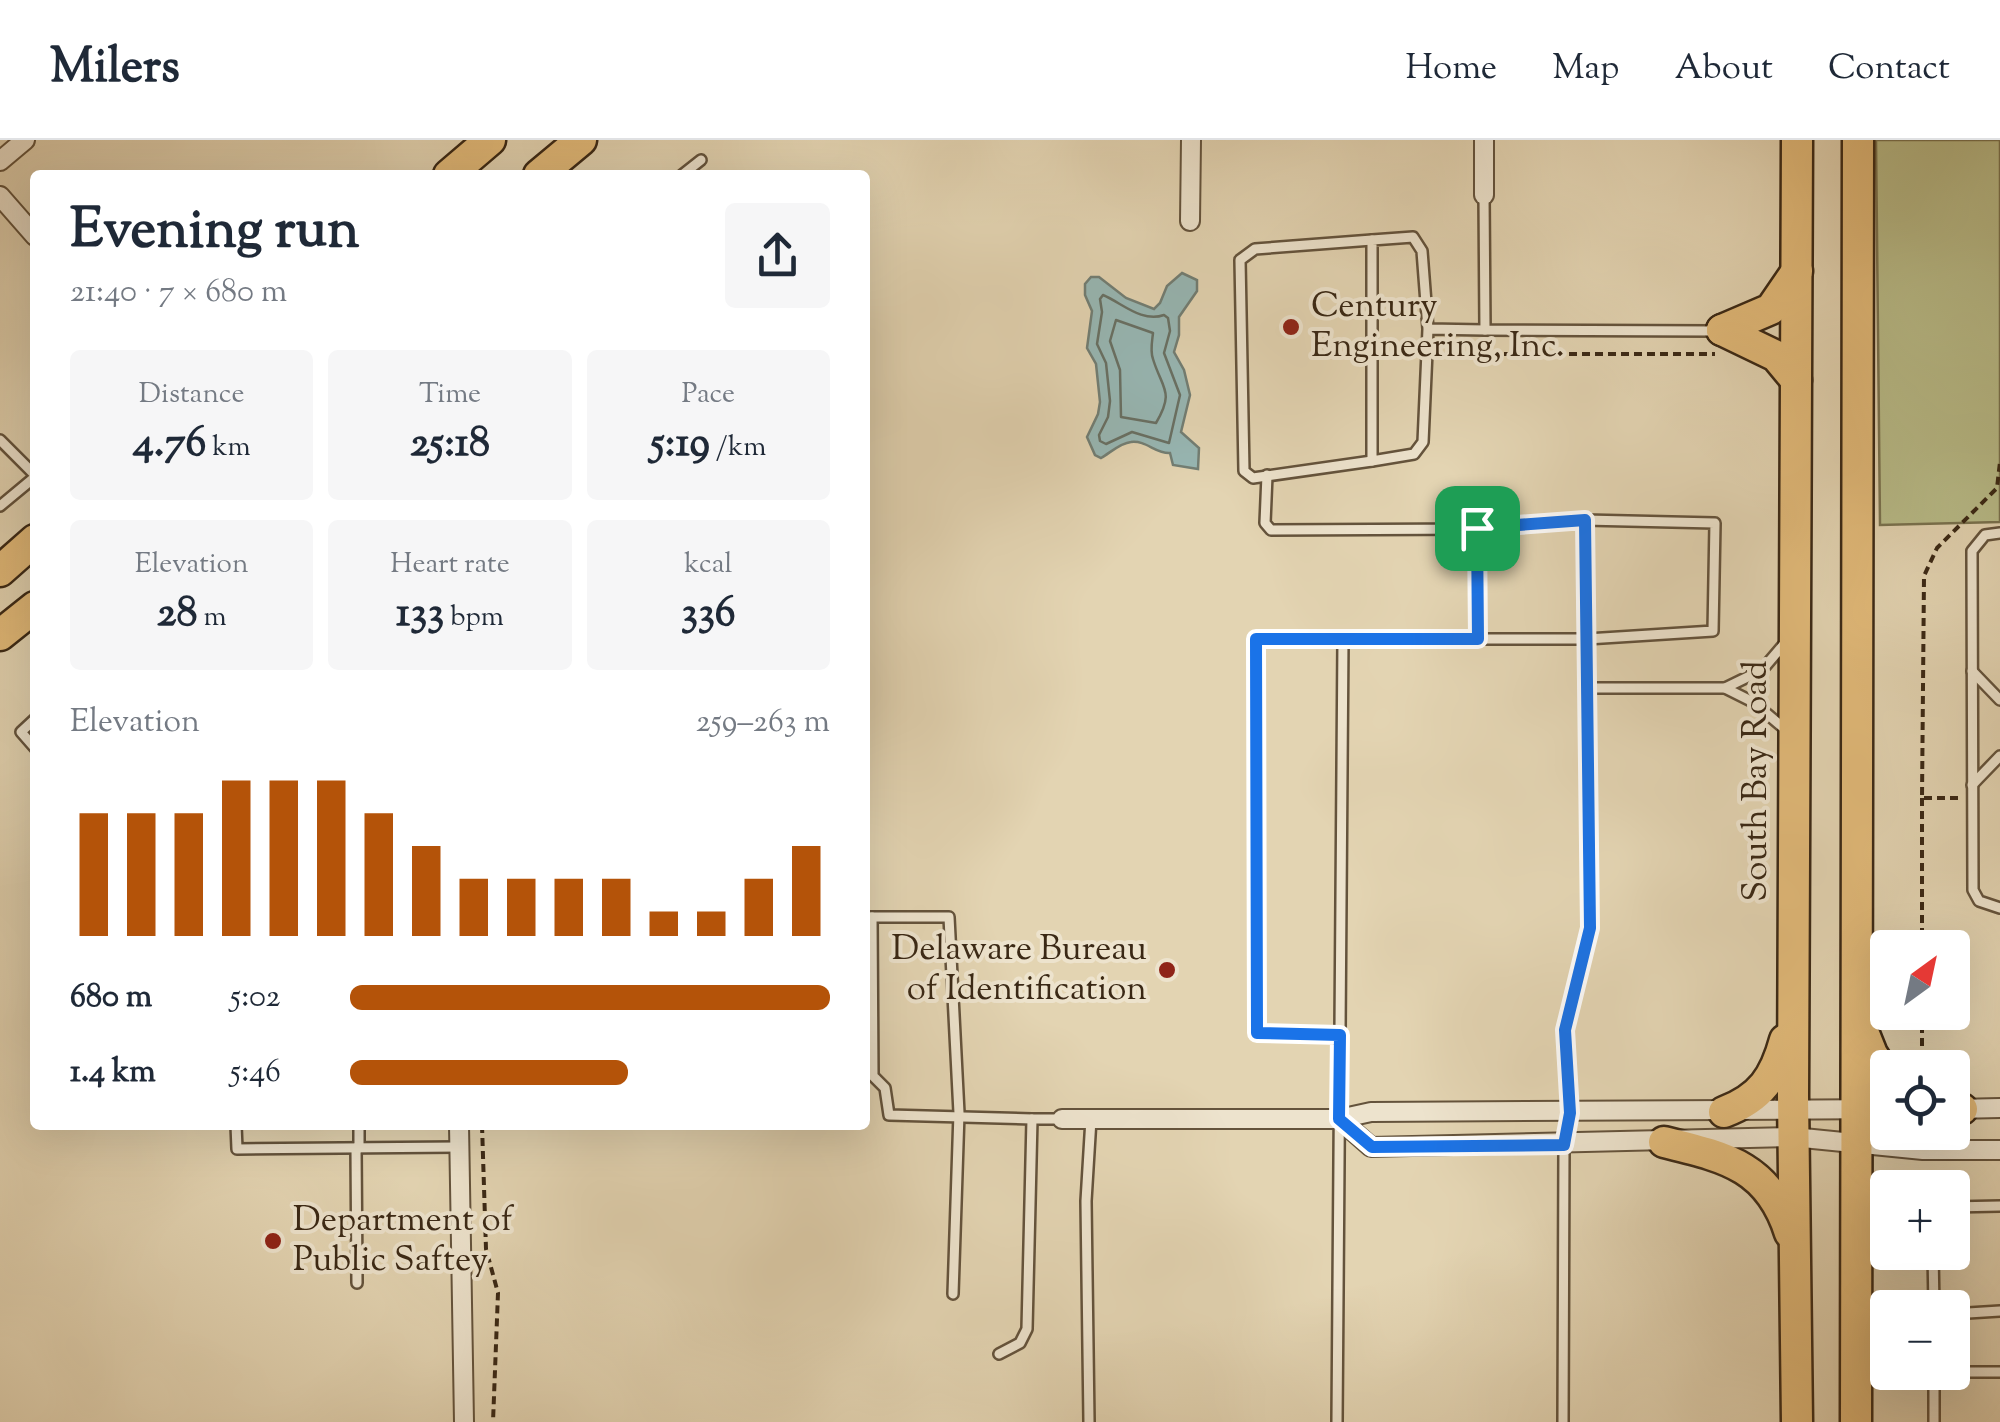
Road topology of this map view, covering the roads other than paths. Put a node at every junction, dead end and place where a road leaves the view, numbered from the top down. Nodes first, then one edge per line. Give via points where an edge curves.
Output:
1 (25, 140) edge
2 (490, 140) edge
3 (581, 140) edge
4 (1191, 140) edge
5 (1484, 140) edge
6 (1796, 140) edge
7 (1858, 140) edge
8 (701, 160) dead end
9 (0, 161) edge
10 (455, 170) edge
11 (544, 170) edge
12 (688, 170) edge
13 (1484, 195) joint
14 (0, 196) edge
15 (1190, 221) dead end
16 (30, 230) edge
17 (1372, 240) junction
18 (1797, 270) junction
19 (1428, 330) junction
20 (1485, 330) junction
21 (1720, 342) junction
22 (1796, 380) junction
23 (0, 440) edge
24 (1372, 461) junction
25 (30, 471) edge
26 (1267, 475) junction
27 (30, 480) edge
28 (0, 506) edge
29 (1585, 520) junction
30 (1477, 528) junction
31 (2000, 533) edge
32 (30, 543) edge
33 (3, 562) edge
34 (30, 611) edge
35 (1795, 626) junction
36 (0, 635) edge
37 (1343, 639) junction
38 (1478, 639) junction
39 (1588, 639) junction
40 (1972, 672) junction
41 (1588, 688) junction
42 (1724, 688) junction
43 (2000, 700) edge
44 (1794, 738) junction
45 (2000, 756) edge
46 (1972, 785) junction
47 (2000, 908) edge
48 (870, 917) edge
49 (870, 981) edge
50 (1793, 1008) junction
51 (1856, 1008) junction
52 (1340, 1035) junction
53 (1871, 1050) edge
54 (1970, 1108) edge
55 (2000, 1108) edge
56 (1856, 1110) junction
57 (1870, 1110) edge
58 (1724, 1112) junction
59 (1570, 1113) junction
60 (959, 1116) junction
61 (1032, 1119) junction
62 (1339, 1119) junction
63 (1062, 1120) joint
64 (1091, 1120) junction
65 (1793, 1124) junction
66 (236, 1130) edge
67 (359, 1130) edge
68 (459, 1130) edge
69 (1664, 1142) junction
70 (1856, 1143) junction
71 (1564, 1145) junction
72 (461, 1147) junction
73 (357, 1148) junction
74 (2000, 1150) edge
75 (2000, 1206) edge
76 (1970, 1207) edge
77 (1794, 1245) junction
78 (357, 1283) dead end
79 (953, 1294) dead end
80 (2000, 1311) edge
81 (1970, 1313) edge
82 (998, 1354) dead end
83 (1870, 1362) edge
84 (1856, 1363) junction
85 (1970, 1372) edge
86 (2000, 1372) edge
87 (1934, 1390) edge
88 (464, 1422) edge
89 (1089, 1422) edge
90 (1337, 1422) edge
91 (1563, 1422) edge
92 (1797, 1422) edge
93 (1856, 1422) edge
94 (1934, 1422) edge

1 - 9 street
2 - 10 highway
3 - 11 highway
4 - 15 street
5 - 13 street
6 - 18 highway, South Bay Road
7 - 51 highway
8 - 12 lane
13 - 20 lane
14 - 16 street
17 - 19 lane via 1413,237 1422,251
17 - 24 lane
17 - 26 lane via 1255,249 1240,260 1244,471 1253,478
18 - 21 highway via 1770,309
18 - 22 highway, South Bay Road
19 - 20 lane
19 - 24 lane via 1423,442 1414,454
20 - 21 lane
21 - 22 highway via 1776,356
22 - 35 highway, South Bay Road
23 - 25 lane
24 - 26 lane
26 - 30 lane via 1265,523 1271,530
27 - 28 lane
29 - 30 lane
29 - 39 lane
29 - 39 lane via 1715,523 1713,631
30 - 38 lane
31 - 40 lane via 1985,536 1972,552
32 - 33 highway
34 - 36 highway
35 - 42 lane via 1762,670
35 - 44 highway, South Bay Road
37 - 38 lane
37 - 52 lane
37 - 52 lane via 1256,639 1257,1033
38 - 39 lane
39 - 41 lane
40 - 43 lane
40 - 46 lane
41 - 42 lane
41 - 59 lane via 1590,928 1565,1030
42 - 44 lane via 1754,702
44 - 50 highway, South Bay Road
45 - 46 lane
46 - 47 lane via 1974,890 1979,901
48 - 60 lane via 949,917
49 - 60 lane via 873,1076 885,1088 889,1115
50 - 58 highway via 1771,1080
50 - 65 highway, South Bay Road
51 - 53 highway
51 - 56 highway
52 - 62 lane
54 - 55 street
56 - 57 street
56 - 65 street
56 - 70 highway
58 - 59 street
58 - 65 street
59 - 62 street via 1371,1112
59 - 71 lane
60 - 61 lane
60 - 79 lane
61 - 63 lane
61 - 82 lane via 1028,1329 1020,1344
62 - 64 street
62 - 71 street via 1372,1147
62 - 90 lane
63 - 64 street
64 - 89 lane
65 - 69 street
65 - 70 street
65 - 77 highway, South Bay Road
66 - 73 lane via 237,1149
67 - 73 lane
68 - 72 street
69 - 71 street
69 - 77 highway via 1747,1169 1777,1201
70 - 74 street
70 - 84 highway
71 - 91 lane
72 - 73 lane
72 - 88 street
73 - 78 lane
75 - 76 lane
77 - 92 highway, South Bay Road
80 - 81 lane
83 - 84 lane
84 - 93 highway
85 - 86 lane
87 - 94 lane

